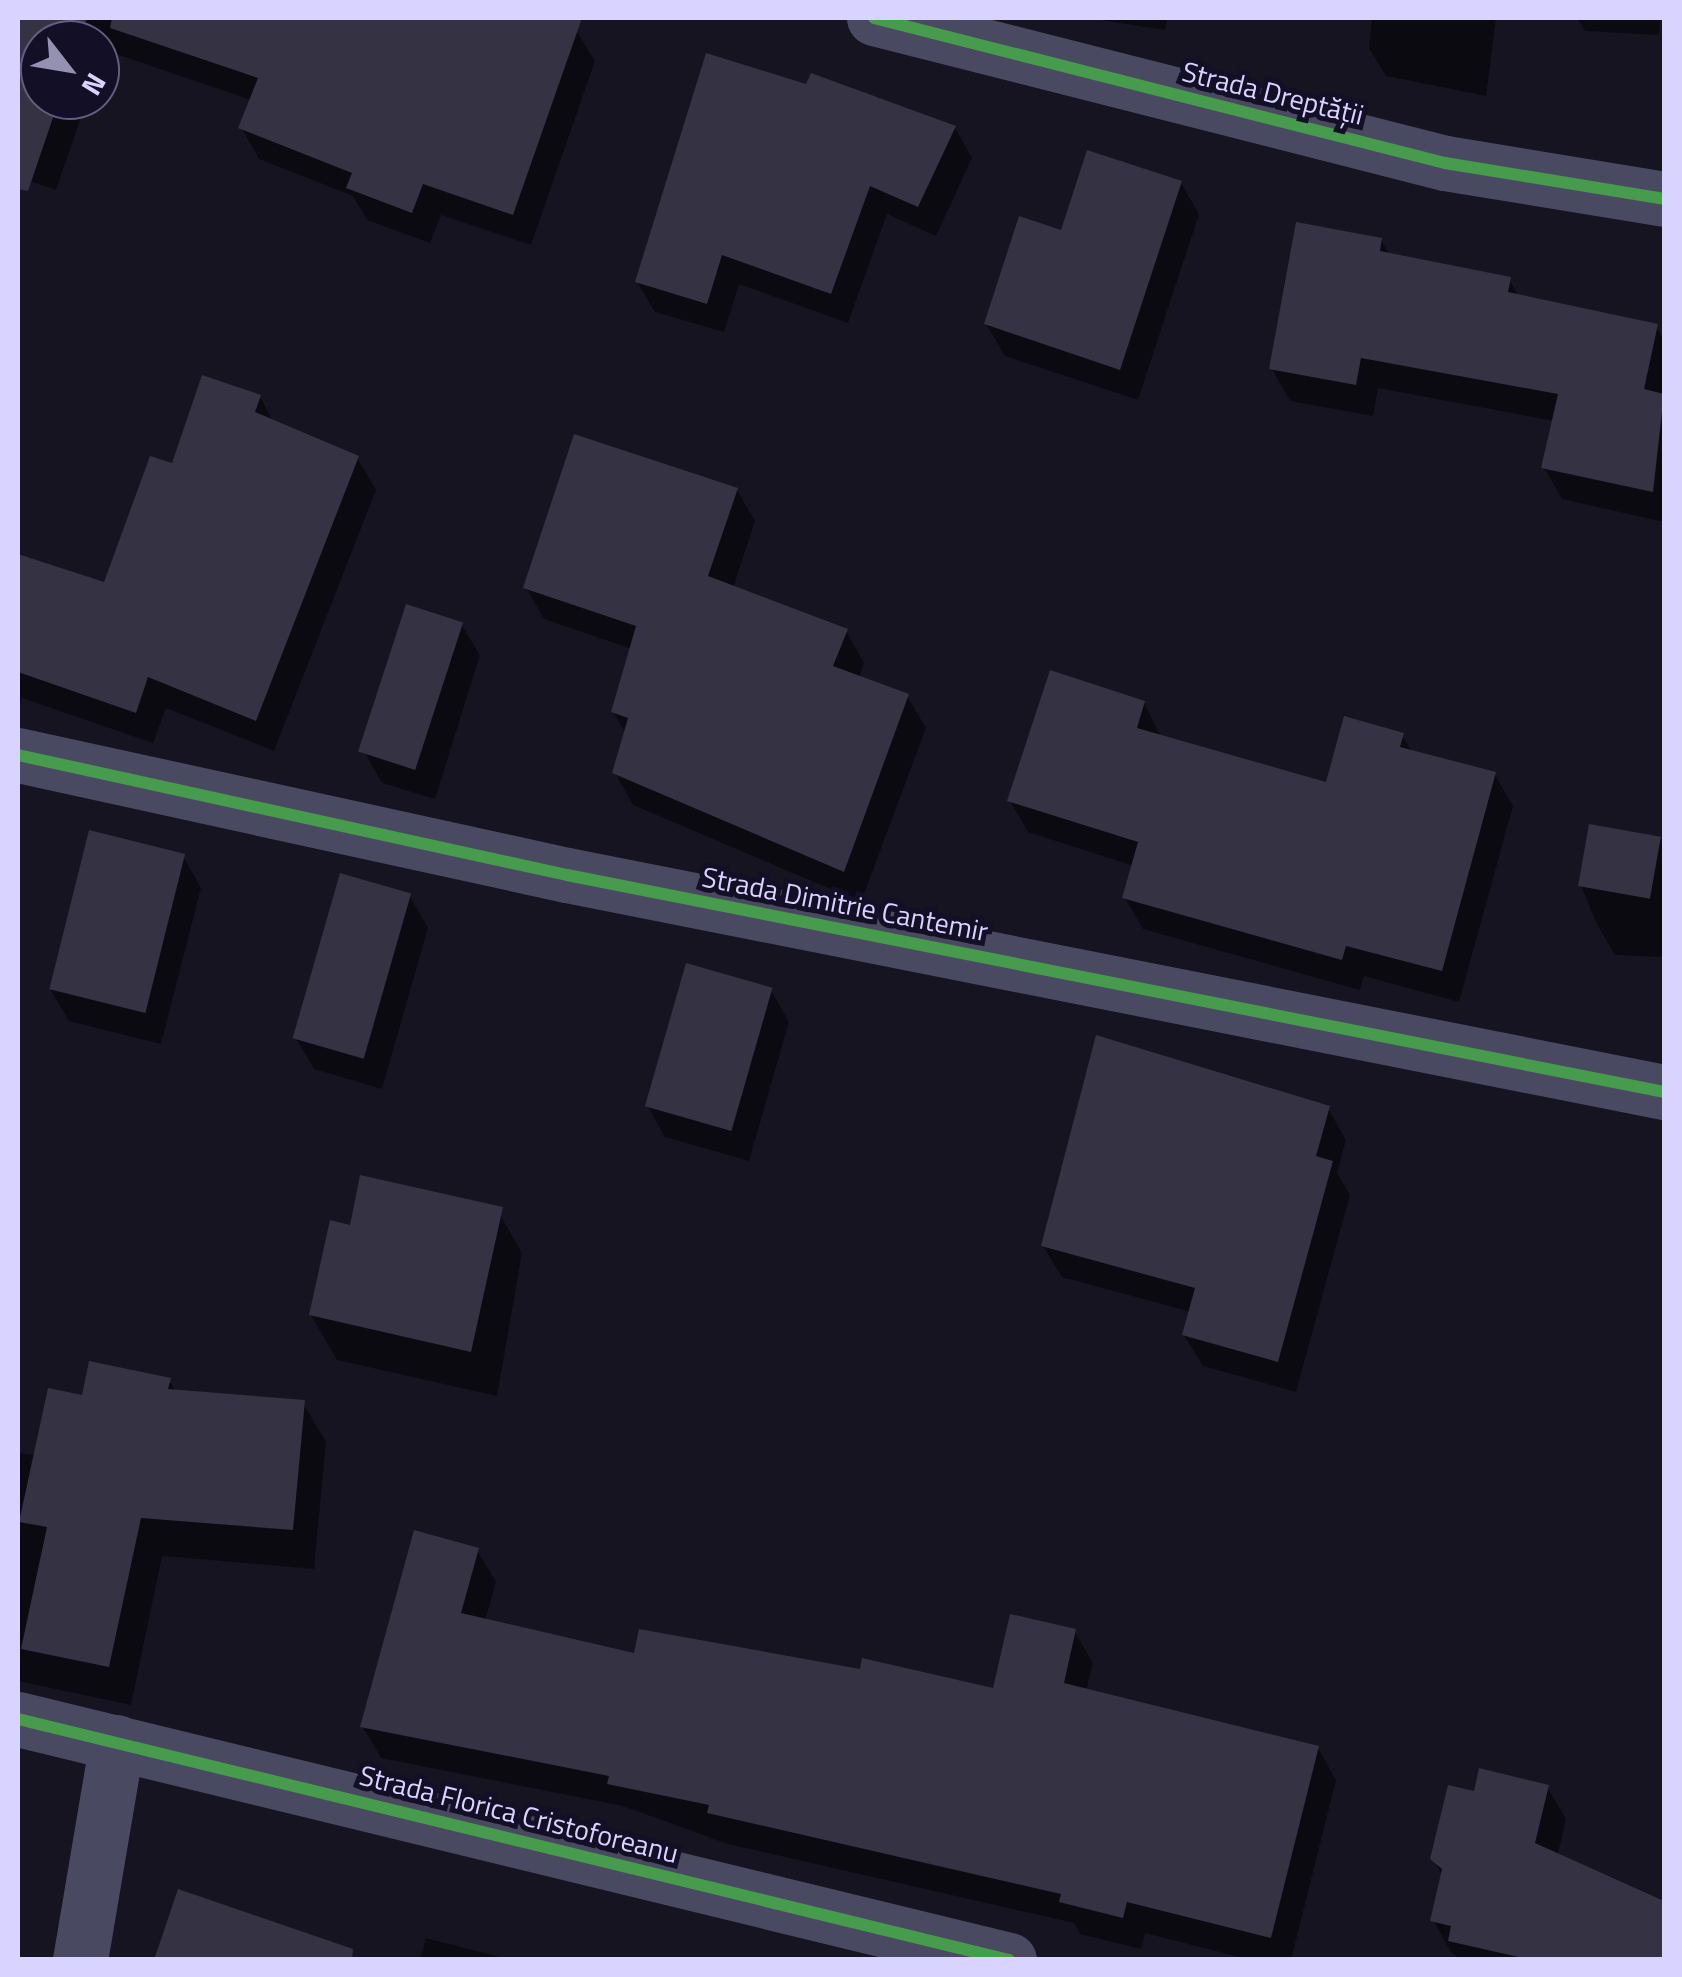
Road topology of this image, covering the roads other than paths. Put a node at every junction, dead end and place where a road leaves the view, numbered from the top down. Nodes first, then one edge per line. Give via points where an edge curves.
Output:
1 (874, 18) edge
2 (1664, 198) edge
3 (18, 754) edge
4 (1664, 1092) edge
5 (18, 1719) edge
6 (117, 1742) junction
7 (80, 1960) edge
8 (1009, 1960) edge

1 - 2 street, Strada Dreptății via 1445,163
3 - 4 street, Strada Dimitrie Cantemir via 567,875
5 - 6 street, Strada Florica Cristoforeanu
6 - 7 street
6 - 8 street, Strada Florica Cristoforeanu

